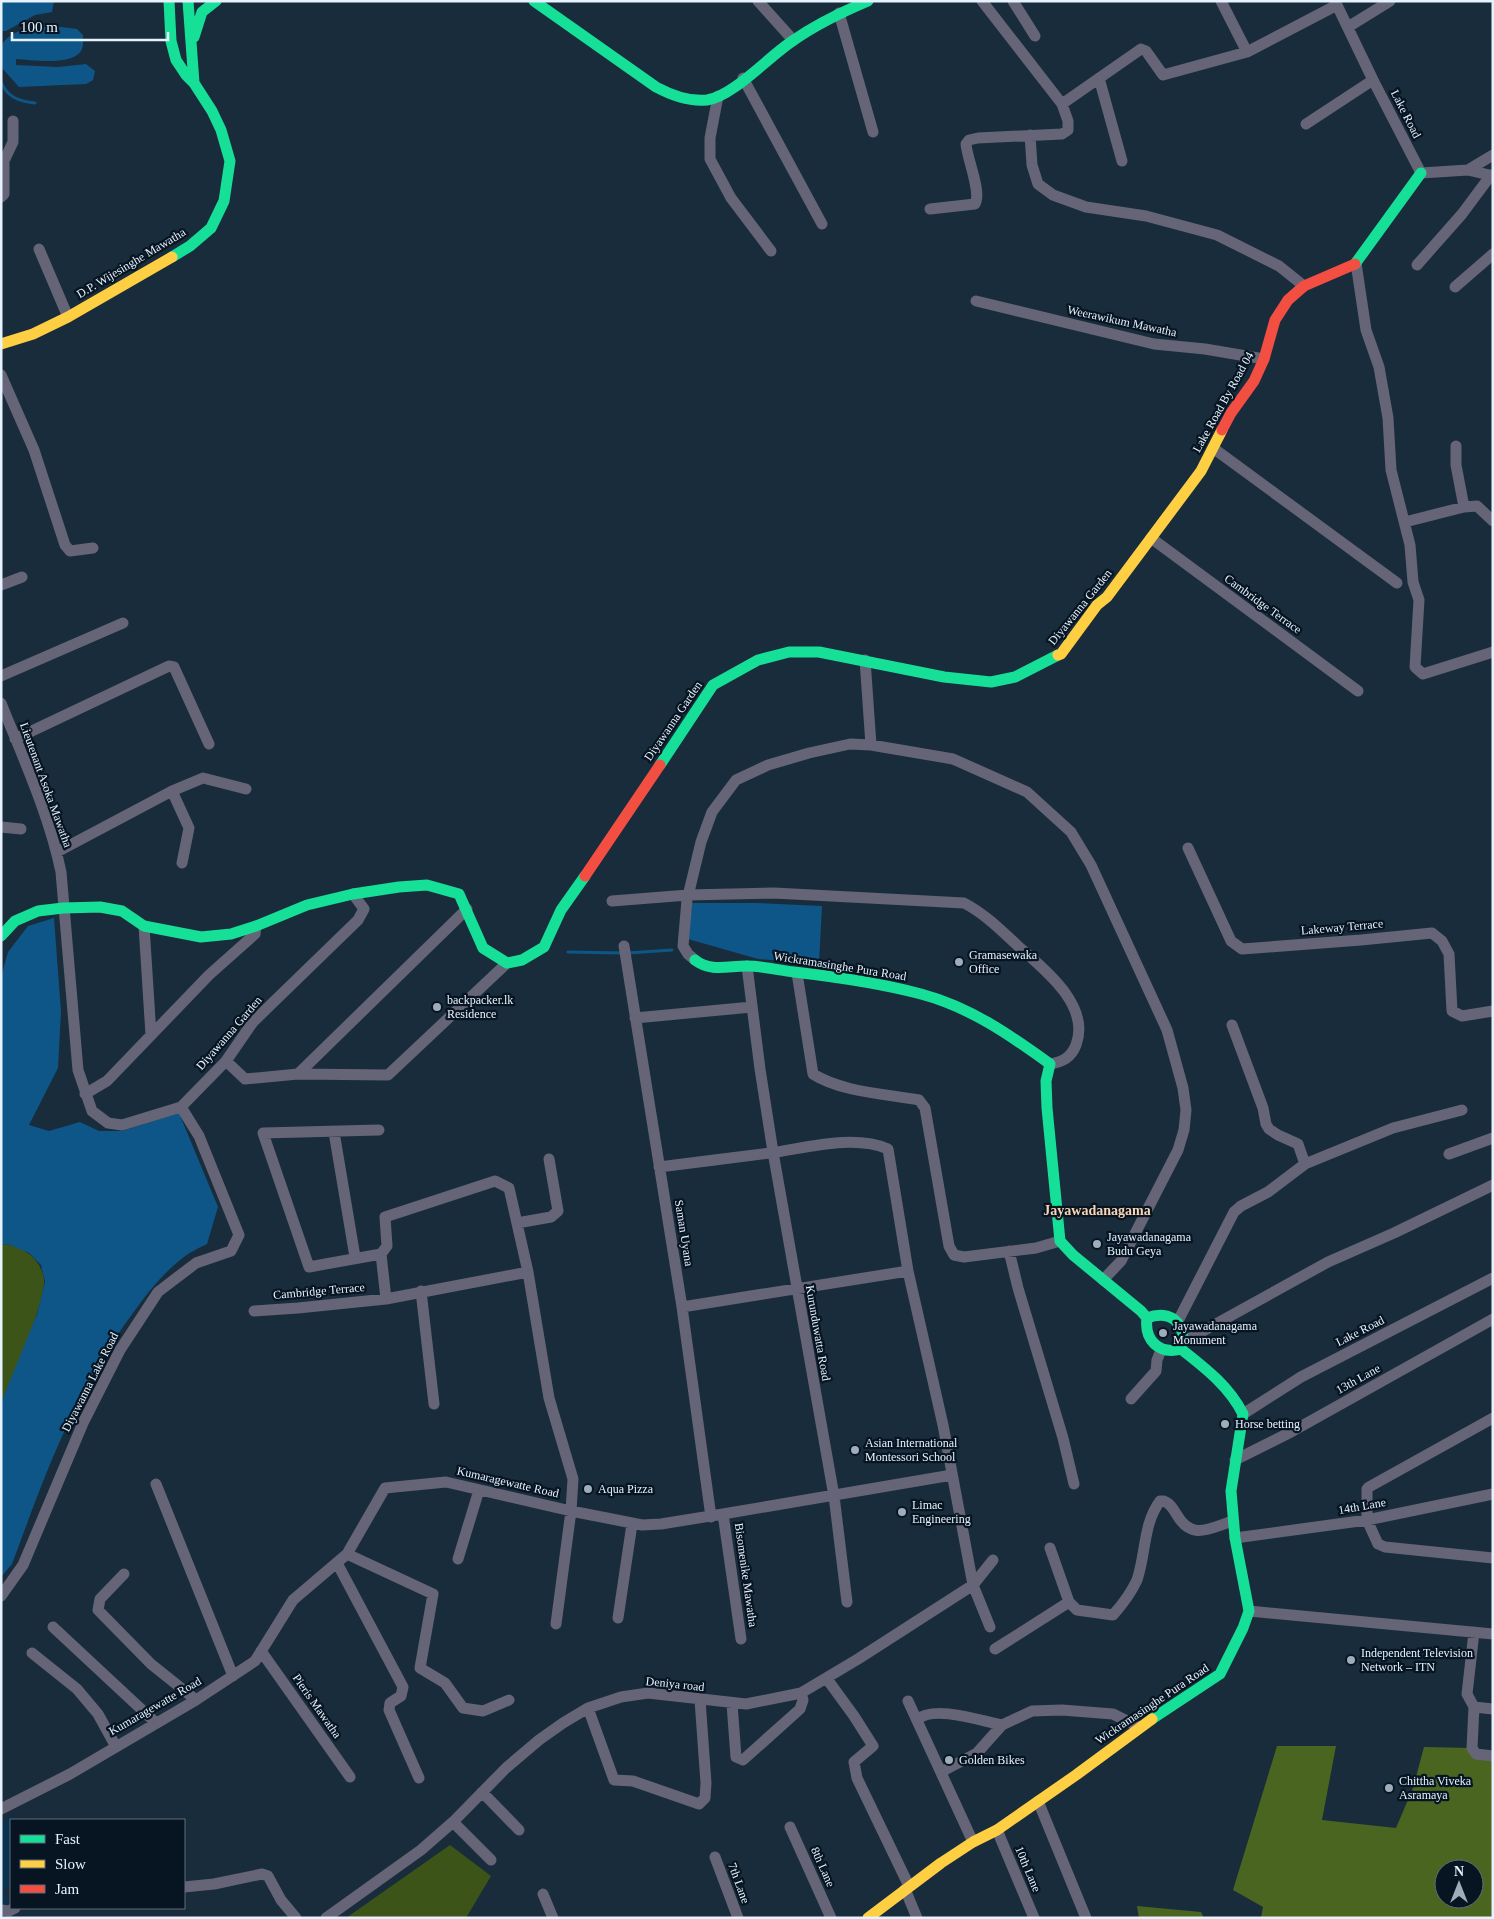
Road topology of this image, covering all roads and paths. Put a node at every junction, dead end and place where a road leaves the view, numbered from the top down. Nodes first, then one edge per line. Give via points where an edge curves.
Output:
1 (169, 1) edge
2 (188, 1) edge
3 (216, 1) edge
4 (534, 1) edge
5 (555, 1) edge
6 (758, 1) edge
7 (868, 1) edge
8 (982, 1) edge
9 (1013, 1) edge
10 (1221, 1) edge
11 (1390, 1) edge
12 (1336, 3) edge
13 (839, 13) junction
14 (1348, 27) junction
15 (1035, 36) dead end
16 (793, 40) junction
17 (596, 44) junction
18 (192, 46) junction
19 (1247, 52) junction
20 (743, 78) junction
21 (1099, 78) junction
22 (1372, 80) junction
23 (194, 82) junction
24 (718, 96) junction
25 (1062, 104) junction
26 (13, 121) dead end
27 (1306, 124) dead end
28 (873, 132) dead end
29 (1030, 135) junction
30 (1493, 155) edge
31 (1122, 161) dead end
32 (1468, 170) junction
33 (1421, 173) junction
34 (1492, 175) edge
35 (1, 197) edge
36 (930, 209) dead end
37 (822, 224) dead end
38 (39, 249) dead end
39 (771, 251) dead end
40 (1493, 254) edge
41 (1356, 263) junction
42 (1417, 265) dead end
43 (1304, 286) junction
44 (1455, 287) dead end
45 (976, 301) dead end
46 (68, 317) junction
47 (1, 344) edge
48 (1264, 359) junction
49 (1, 376) edge
50 (1456, 446) dead end
51 (1213, 448) junction
52 (1201, 471) joint
53 (1464, 507) junction
54 (1493, 521) edge
55 (1405, 522) junction
56 (1151, 538) junction
57 (93, 548) dead end
58 (22, 577) dead end
59 (1397, 583) dead end
60 (1, 586) edge
61 (123, 624) dead end
62 (1493, 652) edge
63 (865, 660) junction
64 (1, 676) edge
65 (1358, 691) dead end
66 (1, 703) edge
67 (15, 738) junction
68 (209, 744) dead end
69 (871, 745) junction
70 (246, 789) dead end
71 (172, 790) junction
72 (1, 827) edge
73 (21, 829) dead end
74 (1188, 848) dead end
75 (57, 852) junction
76 (182, 863) dead end
77 (353, 894) junction
78 (688, 895) junction
79 (612, 901) dead end
80 (63, 908) junction
81 (467, 909) junction
82 (144, 926) junction
83 (256, 926) junction
84 (1, 936) edge
85 (624, 950) dead end
86 (507, 963) junction
87 (747, 966) junction
88 (797, 973) junction
89 (752, 1007) junction
90 (1493, 1011) edge
91 (635, 1018) junction
92 (1232, 1025) dead end
93 (151, 1035) junction
94 (226, 1061) junction
95 (1050, 1064) junction
96 (298, 1074) junction
97 (85, 1094) junction
98 (181, 1107) junction
99 (1462, 1110) dead end
100 (379, 1130) dead end
101 (334, 1132) junction
102 (1493, 1138) edge
103 (773, 1152) junction
104 (1449, 1154) dead end
105 (549, 1159) dead end
106 (1305, 1164) junction
107 (659, 1167) junction
108 (1493, 1185) edge
109 (516, 1223) junction
110 (1060, 1241) junction
111 (1010, 1251) junction
112 (381, 1254) junction
113 (355, 1257) junction
114 (528, 1272) junction
115 (908, 1272) junction
116 (1493, 1278) edge
117 (1103, 1280) junction
118 (796, 1289) junction
119 (421, 1291) junction
120 (386, 1299) junction
121 (682, 1307) junction
122 (254, 1311) dead end
123 (1147, 1318) junction
124 (1493, 1319) edge
125 (1178, 1323) junction
126 (1183, 1345) junction
127 (1161, 1350) junction
128 (1131, 1399) dead end
129 (434, 1404) dead end
130 (1243, 1414) junction
131 (1493, 1418) edge
132 (1235, 1460) junction
133 (952, 1475) junction
134 (156, 1484) dead end
135 (1074, 1484) dead end
136 (479, 1490) junction
137 (1493, 1494) edge
138 (834, 1496) junction
139 (571, 1511) junction
140 (723, 1514) junction
141 (710, 1517) junction
142 (1367, 1520) junction
143 (1233, 1521) junction
144 (632, 1524) junction
145 (1235, 1538) junction
146 (1050, 1548) dead end
147 (347, 1554) junction
148 (458, 1558) dead end
149 (1493, 1558) edge
150 (993, 1560) dead end
151 (337, 1563) junction
152 (124, 1574) dead end
153 (973, 1586) junction
154 (1, 1596) edge
155 (847, 1602) dead end
156 (1069, 1602) junction
157 (1249, 1611) junction
158 (618, 1618) dead end
159 (556, 1624) dead end
160 (53, 1627) dead end
161 (990, 1627) dead end
162 (1474, 1632) junction
163 (1493, 1634) edge
164 (740, 1639) dead end
165 (994, 1649) dead end
166 (261, 1651) junction
167 (32, 1653) dead end
168 (233, 1676) junction
169 (826, 1679) junction
170 (801, 1693) junction
171 (196, 1700) junction
172 (509, 1700) dead end
173 (700, 1700) junction
174 (908, 1701) dead end
175 (732, 1704) junction
176 (1474, 1707) junction
177 (588, 1708) junction
178 (1493, 1709) edge
179 (918, 1719) junction
180 (154, 1722) junction
181 (1002, 1725) junction
182 (1139, 1727) junction
183 (115, 1745) junction
184 (1493, 1756) edge
185 (942, 1772) junction
186 (350, 1777) dead end
187 (419, 1778) dead end
188 (482, 1792) junction
189 (1038, 1801) junction
190 (1, 1809) edge
191 (453, 1822) junction
192 (790, 1827) dead end
193 (519, 1830) dead end
194 (997, 1830) junction
195 (973, 1842) junction
196 (715, 1857) dead end
197 (491, 1860) dead end
198 (185, 1887) edge
199 (907, 1887) junction
200 (543, 1894) dead end
201 (13, 1909) edge
202 (1, 1910) edge
203 (296, 1918) edge
204 (326, 1918) edge
205 (553, 1918) edge
206 (738, 1918) edge
207 (832, 1918) edge
208 (868, 1918) edge
209 (917, 1918) edge
210 (1034, 1918) edge
211 (1086, 1918) edge

1 - 23 street, D.P. Wijesinghe Mawatha via 171,41 176,60
2 - 18 street, D.P. Wijesinghe Mawatha
3 - 18 street via 202,12
4 - 17 street
5 - 17 street
6 - 16 street
7 - 13 street
8 - 25 street
9 - 15 street
10 - 19 street
11 - 14 street
12 - 14 street, Lake Road
12 - 19 street
13 - 16 street
13 - 28 street
14 - 22 street, Lake Road
16 - 20 street
17 - 24 street via 674,98 706,100
18 - 23 street, D.P. Wijesinghe Mawatha
19 - 21 street via 1163,75 1146,51 1141,49
20 - 24 street
20 - 37 street
21 - 25 street
21 - 31 street
22 - 27 street
22 - 33 street, Lake Road
23 - 46 street, D.P. Wijesinghe Mawatha via 221,130 230,161 224,201 211,228 190,246
24 - 39 street via 710,138 710,158 731,198
25 - 29 street via 1068,130 1062,134
26 - 35 street via 13,142 4,161 4,194
29 - 36 street via 969,140 966,152 976,192 975,204
29 - 43 street via 1032,165 1038,184 1053,195 1086,207 1146,216 1217,235 1278,266
30 - 32 street
32 - 33 street
32 - 34 street
33 - 41 street
34 - 42 street
38 - 46 street
40 - 44 street
41 - 43 street, Lake Road By Road 04
41 - 55 street via 1366,330 1379,367 1388,418 1391,470
43 - 48 street, Lake Road By Road 04 via 1288,300 1275,320
45 - 48 street, Weerawikum Mawatha via 1154,344
46 - 47 street, D.P. Wijesinghe Mawatha via 33,334
48 - 51 street, Lake Road By Road 04
49 - 57 street via 34,450 65,545 70,551
50 - 53 street
51 - 52 street, Lake Road By Road 04
51 - 59 street
52 - 56 street, Diyawanna Garden
53 - 54 street via 1477,506
53 - 55 street
55 - 62 street via 1413,582 1419,600 1415,667 1424,674
56 - 63 street, Diyawanna Garden via 1061,654 1015,677 991,682 954,678
56 - 65 street, Cambridge Terrace
58 - 60 street
61 - 64 street
63 - 69 street
63 - 86 street, Diyawanna Garden via 819,652 789,652 758,660 713,685 561,910 544,947 522,960
66 - 67 street, Lieutenant Asoka Mawatha
67 - 68 street via 169,666 174,667
67 - 75 street, Lieutenant Asoka Mawatha
69 - 78 street via 850,744 809,753 768,765 736,780 712,812
69 - 117 street via 953,760 1027,792 1071,832 1095,874 1167,1030 1183,1088 1184,1130 1178,1150 1135,1236 1121,1261
70 - 71 street via 203,778
71 - 75 street
71 - 76 street via 189,828
72 - 73 street
74 - 90 street, Lakeway Terrace via 1231,941 1242,949 1432,933 1442,941 1449,954 1452,1011 1462,1016
75 - 80 street, Lieutenant Asoka Mawatha
77 - 81 street via 427,886 459,894
77 - 83 street via 307,905
77 - 94 street, Diyawanna Garden via 364,909 358,920 253,1022
78 - 79 street
78 - 87 street, Wickramasinghe Pura Road via 683,946 688,954 702,966 711,968
78 - 95 street via 774,892 964,903 981,912 1053,977 1068,997 1076,1016 1078,1038 1073,1052 1061,1062
80 - 82 street via 100,907 122,911
80 - 84 street via 38,912 16,921
80 - 97 street, Diyawanna Garden via 78,1070
81 - 86 street via 483,948
81 - 96 street
82 - 83 street via 201,938
82 - 93 street
83 - 93 street via 256,934 209,975
85 - 91 street, Saman Uyana
86 - 96 street via 388,1075
87 - 88 street, Wickramasinghe Pura Road
87 - 89 street, Kurunduwatta Road
88 - 95 street, Wickramasinghe Pura Road via 877,984 947,1002 997,1026
88 - 111 street via 813,1074 846,1087 919,1100 925,1108 949,1246 954,1255 964,1257
89 - 91 street
89 - 103 street, Kurunduwatta Road
91 - 107 street, Saman Uyana
92 - 106 street via 1264,1108 1266,1124 1278,1135 1298,1144
93 - 97 street via 106,1081
94 - 96 street via 244,1079
94 - 98 street, Diyawanna Garden
95 - 110 street via 1046,1081 1047,1108
97 - 98 street, Diyawanna Garden via 92,1112 108,1123 122,1125
98 - 154 street, Diyawanna Lake Road via 199,1136 239,1235 236,1244 231,1252 196,1263 158,1292 116,1358 83,1423 24,1565
99 - 106 street via 1393,1128
100 - 101 street
101 - 113 street
101 - 113 street via 263,1133 309,1267
102 - 104 street
103 - 107 street
103 - 115 street via 861,1142 888,1149
103 - 118 street, Kurunduwatta Road
105 - 109 street via 558,1211 550,1217
106 - 125 street via 1234,1212
107 - 121 street, Saman Uyana
108 - 126 street via 1394,1234 1328,1262
109 - 112 street via 509,1188 495,1181 385,1217 387,1246
109 - 114 street
110 - 111 street
110 - 117 street
111 - 135 street
112 - 113 street
112 - 120 street
114 - 119 street, Cambridge Terrace
114 - 139 street via 549,1398 572,1479
115 - 118 street
115 - 133 street
116 - 130 street, Lake Road via 1301,1377
117 - 123 street
118 - 121 street
118 - 138 street, Kurunduwatta Road
119 - 120 street, Cambridge Terrace
119 - 129 street
120 - 122 street, Cambridge Terrace
121 - 141 street, Saman Uyana
123 - 125 street via 1158,1314
123 - 127 street via 1145,1326 1150,1340
124 - 132 street, 13th Lane
125 - 126 street via 1184,1332
126 - 127 street via 1174,1352
126 - 130 street via 1227,1388
127 - 128 street via 1156,1371
130 - 132 street
131 - 142 street via 1369,1487
132 - 143 street via 1230,1491
133 - 138 street, Kumaragewatte Road
133 - 153 street
134 - 168 street
136 - 139 street, Kumaragewatte Road
136 - 147 street, Kumaragewatte Road via 446,1482 385,1488
136 - 148 street
137 - 142 street, 14th Lane
138 - 140 street, Kumaragewatte Road
138 - 155 street, Kurunduwatta Road
139 - 144 street, Kumaragewatte Road
139 - 159 street
140 - 141 street, Kumaragewatte Road
140 - 164 street, Bisomenike Mawatha
141 - 144 street, Kumaragewatte Road via 661,1524
142 - 145 street, 14th Lane
142 - 149 street via 1378,1544 1385,1547
143 - 145 street
143 - 156 street via 1202,1531 1191,1530 1182,1524 1171,1504 1160,1502 1152,1515 1137,1580 1124,1604 1113,1615 1077,1610
144 - 158 street
145 - 157 street
146 - 156 street
147 - 151 street, Kumaragewatte Road
147 - 172 street via 433,1594 420,1668 445,1683 463,1708 483,1711
150 - 153 street, Deniya road
151 - 166 street, Kumaragewatte Road via 293,1600
151 - 187 street via 403,1687 401,1696 390,1703 389,1710
152 - 171 street via 100,1599 98,1610 150,1664
153 - 161 street
153 - 169 street, Deniya road
156 - 165 street
157 - 162 street
157 - 182 street, Wickramasinghe Pura Road via 1220,1674
160 - 180 street
162 - 163 street
162 - 176 street via 1467,1694
166 - 168 street, Kumaragewatte Road via 255,1661
166 - 186 street, Pieris Mawatha
167 - 183 street via 77,1689 98,1714
168 - 171 street, Kumaragewatte Road
169 - 170 street, Deniya road
169 - 199 street via 873,1746 854,1762 857,1778
170 - 175 street, Deniya road via 761,1702
170 - 175 street via 800,1710 743,1760 736,1757
171 - 180 street, Kumaragewatte Road
173 - 175 street, Deniya road
173 - 177 street, Deniya road via 648,1693 621,1697
173 - 177 street via 706,1783 705,1798 699,1804 633,1781 614,1780
174 - 179 street
176 - 178 street
176 - 184 street via 1472,1748 1476,1754
177 - 188 street, Deniya road via 539,1740
179 - 181 street via 939,1712
179 - 185 street
180 - 183 street, Kumaragewatte Road
181 - 182 street via 1032,1711 1062,1710 1113,1714
181 - 185 street via 976,1753
182 - 189 street, Wickramasinghe Pura Road
183 - 190 street, Kumaragewatte Road via 70,1774
185 - 195 street
188 - 191 street, Deniya road
188 - 193 street
189 - 194 street, Wickramasinghe Pura Road
189 - 211 street
191 - 197 street
191 - 204 street, Deniya road via 421,1850
192 - 207 street, 8th Lane
194 - 195 street, Wickramasinghe Pura Road
194 - 210 street, 10th Lane
195 - 199 street, Wickramasinghe Pura Road
196 - 206 street, 7th Lane
198 - 203 street via 262,1874 268,1876
199 - 208 street, Wickramasinghe Pura Road
199 - 209 street
200 - 205 street
201 - 202 street

